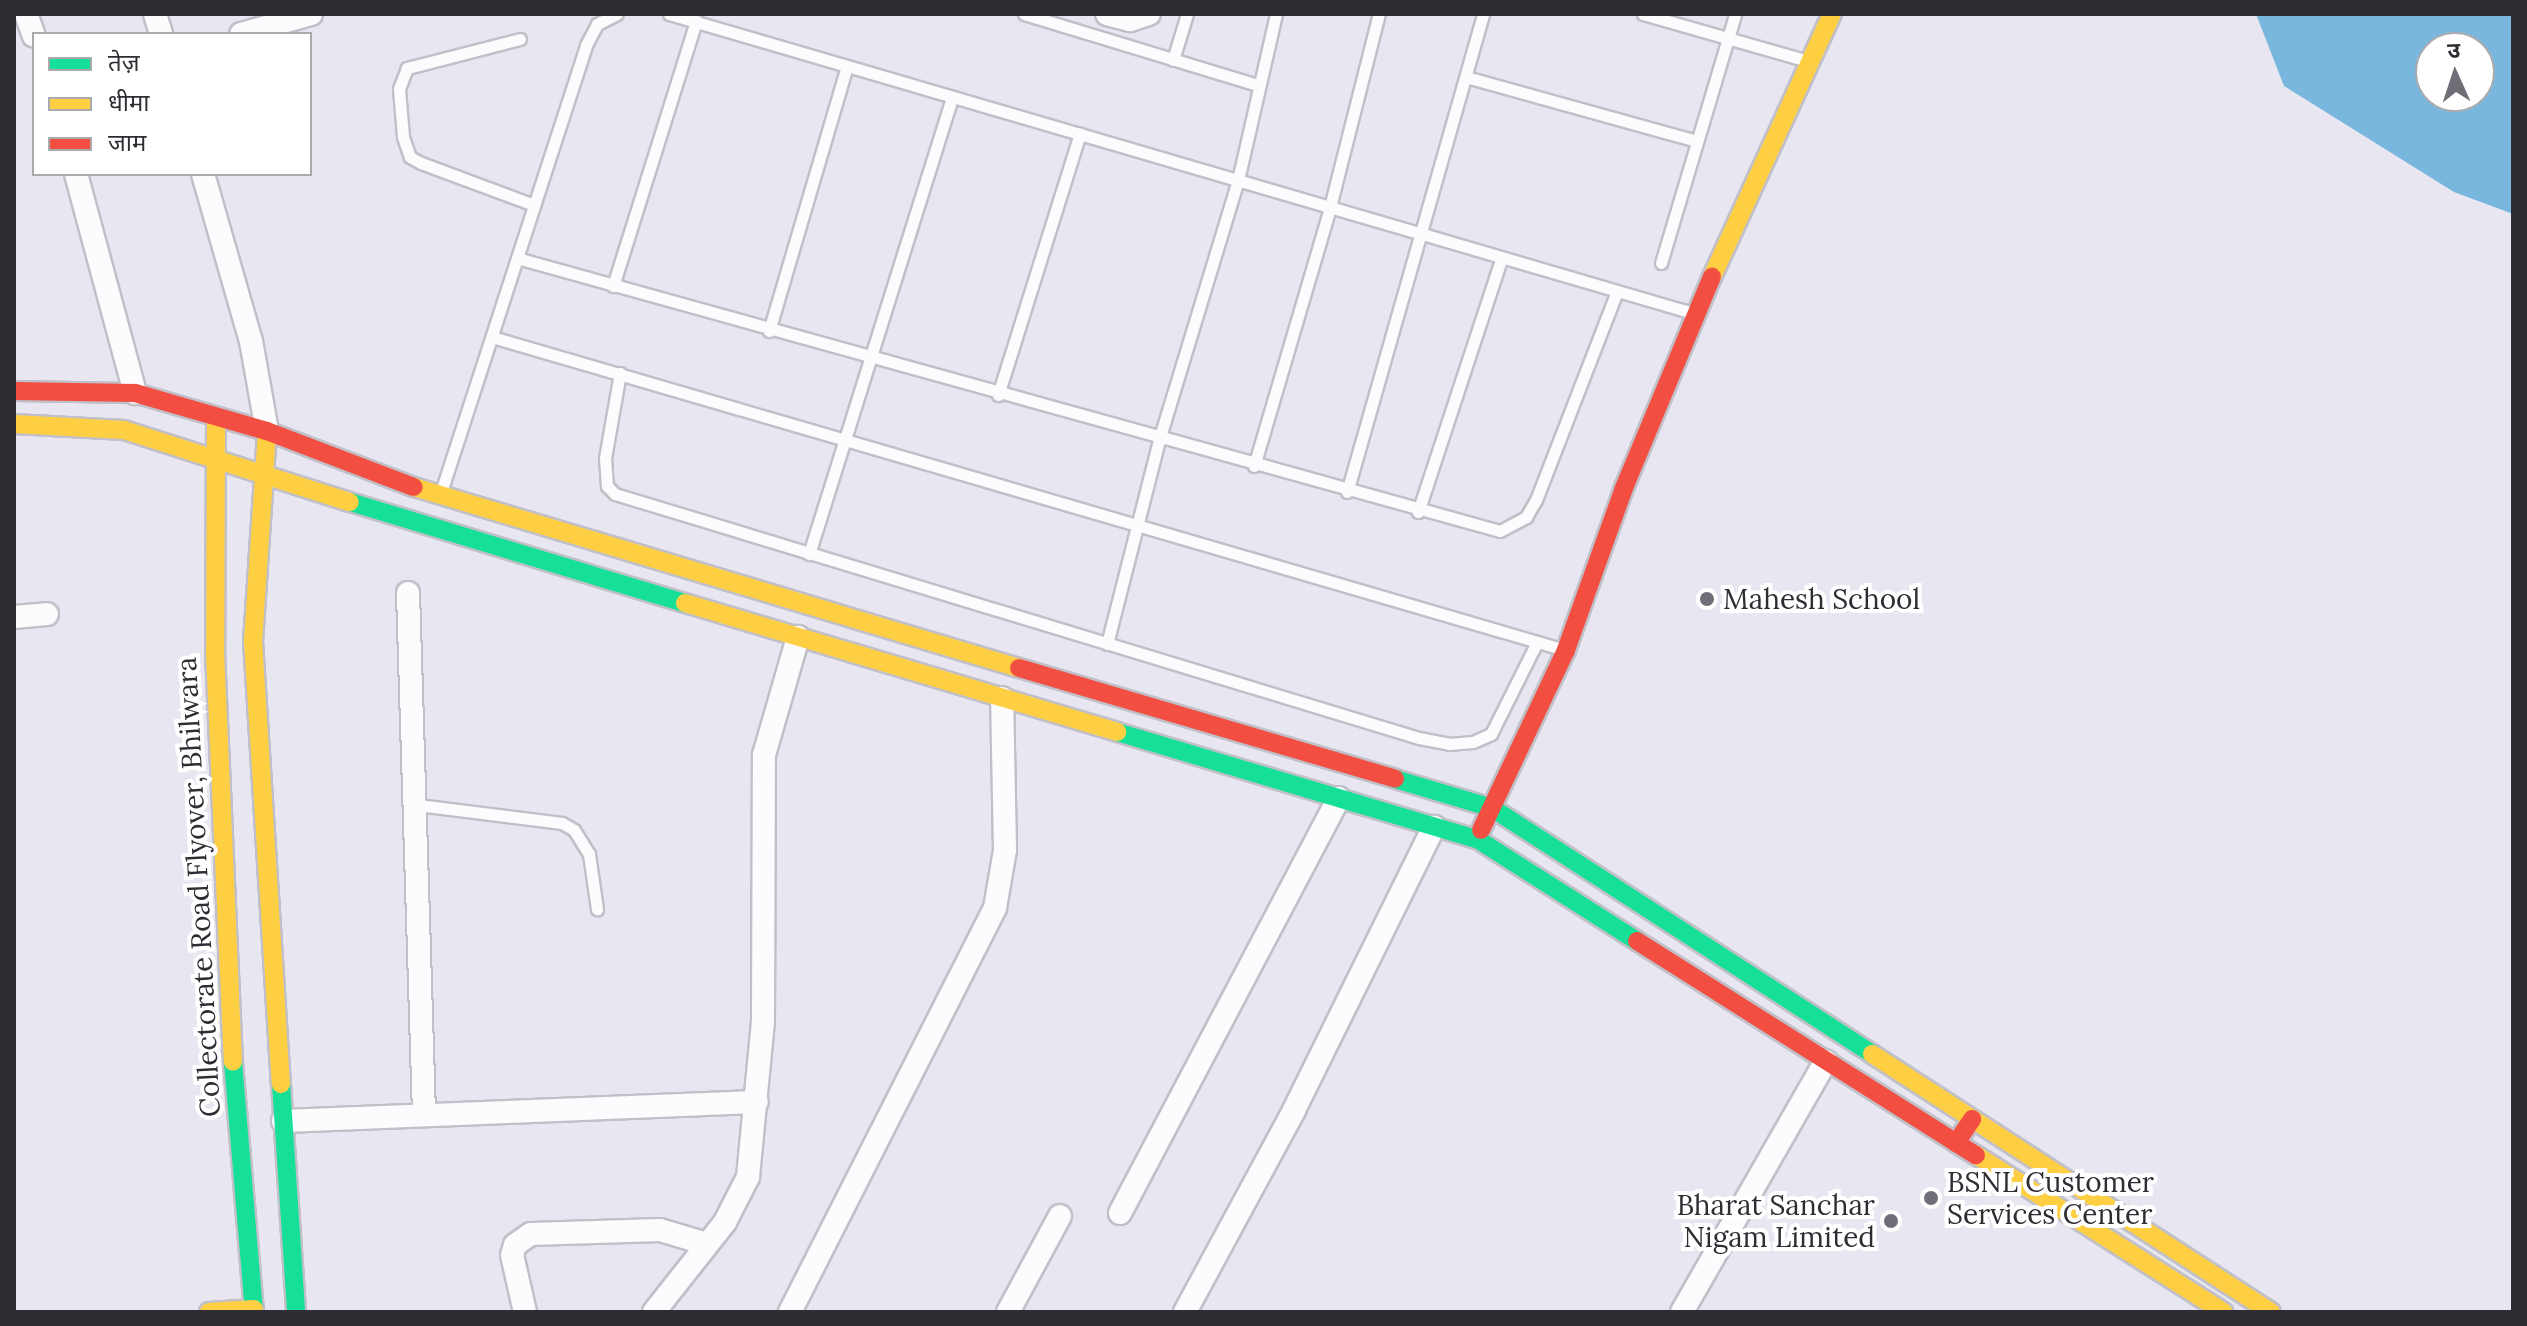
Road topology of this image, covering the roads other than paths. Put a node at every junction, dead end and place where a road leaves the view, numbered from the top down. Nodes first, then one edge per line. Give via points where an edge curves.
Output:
1 (311, 14) edge
2 (617, 14) edge
3 (669, 14) edge
4 (1024, 14) edge
5 (1107, 14) edge
6 (1149, 14) edge
7 (1187, 14) edge
8 (1276, 14) edge
9 (1379, 14) edge
10 (1483, 14) edge
11 (1643, 14) edge
12 (1735, 14) edge
13 (1832, 14) edge
14 (696, 21) junction
15 (248, 32) edge
16 (1728, 37) junction
17 (520, 39) dead end
18 (1173, 60) junction
19 (1809, 62) junction
20 (847, 66) junction
21 (1466, 77) junction
22 (1257, 85) junction
23 (952, 97) junction
24 (1080, 134) junction
25 (1697, 141) junction
26 (77, 176) edge
27 (204, 176) edge
28 (1238, 180) junction
29 (534, 205) junction
30 (1330, 207) junction
31 (1422, 234) junction
32 (1502, 257) junction
33 (517, 258) junction
34 (1661, 263) dead end
35 (613, 286) junction
36 (1617, 291) junction
37 (1696, 314) junction
38 (769, 331) junction
39 (492, 337) junction
40 (868, 359) junction
41 (620, 373) junction
42 (14, 391) edge
43 (135, 393) junction
44 (998, 395) junction
45 (216, 417) junction
46 (14, 424) edge
47 (267, 431) junction
48 (841, 438) junction
49 (1159, 440) junction
50 (212, 458) junction
51 (1254, 466) junction
52 (266, 476) junction
53 (1347, 492) junction
54 (439, 497) junction
55 (1418, 512) junction
56 (429, 527) junction
57 (1140, 528) junction
58 (809, 554) junction
59 (408, 593) dead end
60 (47, 614) dead end
61 (14, 617) edge
62 (798, 637) junction
63 (1537, 642) junction
64 (1107, 644) junction
65 (1566, 650) junction
66 (1002, 698) junction
67 (1339, 798) junction
68 (418, 805) junction
69 (1492, 808) junction
70 (1434, 827) junction
71 (1477, 839) junction
72 (597, 909) dead end
73 (1826, 1061) junction
74 (757, 1102) junction
75 (424, 1115) junction
76 (1972, 1119) junction
77 (283, 1121) junction
78 (1956, 1143) junction
79 (1120, 1213) dead end
80 (1060, 1216) dead end
81 (707, 1244) junction
82 (254, 1310) edge
83 (209, 1312) edge
84 (296, 1312) edge
85 (525, 1312) edge
86 (654, 1312) edge
87 (790, 1312) edge
88 (1008, 1312) edge
89 (1185, 1312) edge
90 (1682, 1312) edge
91 (2223, 1312) edge
92 (2271, 1312) edge

1 - 15 street
2 - 29 lane via 597,24 586,45
3 - 14 lane
4 - 18 lane
5 - 6 street via 1130,20
7 - 18 lane
8 - 22 lane
9 - 30 lane
10 - 21 lane
11 - 16 lane
12 - 16 lane
13 - 19 main road
14 - 20 lane
14 - 35 lane
16 - 19 lane
16 - 25 lane
17 - 29 lane via 407,68 399,89 403,137 410,157 421,163
18 - 22 lane
19 - 37 main road
20 - 23 lane
20 - 38 lane
21 - 25 lane
21 - 31 lane
22 - 28 lane
23 - 24 lane
23 - 40 lane
24 - 28 lane
24 - 44 lane
25 - 34 lane
26 - 43 street
27 - 47 street via 251,341
28 - 30 lane
28 - 49 lane
29 - 33 lane
30 - 31 lane
30 - 51 lane
31 - 32 lane
31 - 53 lane
32 - 36 lane
32 - 55 lane
33 - 35 lane
33 - 39 lane
35 - 38 lane
36 - 37 lane
36 - 55 lane via 1526,517 1500,531
37 - 65 main road via 1624,488
38 - 40 lane
39 - 41 lane
39 - 54 lane
40 - 44 lane
40 - 48 lane
41 - 48 lane
41 - 58 lane via 605,458 607,486 615,494
42 - 43 main road
43 - 45 main road
44 - 49 lane
45 - 47 main road
45 - 50 main road, Collectorate Road Flyover, Bhilwara
46 - 50 main road via 124,430
47 - 52 main road
47 - 54 main road
48 - 57 lane
48 - 58 lane
49 - 51 lane
49 - 57 lane
50 - 52 main road
50 - 82 main road, Collectorate Road Flyover, Bhilwara via 234,1082
51 - 53 lane
52 - 56 main road
52 - 77 main road via 253,641
53 - 55 lane
54 - 56 lane
54 - 69 main road
56 - 62 main road
57 - 63 lane
57 - 64 lane
58 - 64 lane
59 - 68 street
60 - 61 street
62 - 66 main road
62 - 74 street via 764,755 763,1022
63 - 64 lane via 1491,734 1449,744
63 - 65 lane
65 - 69 main road
66 - 67 main road
66 - 87 street via 1005,850 995,908
67 - 70 main road
67 - 79 street
68 - 72 lane via 562,823 574,830 589,854
68 - 75 street
69 - 71 main road
69 - 76 main road
70 - 71 main road
70 - 89 street via 1294,1110
71 - 73 main road
73 - 78 main road
73 - 90 street
74 - 75 street
74 - 81 street via 748,1177 736,1206
75 - 77 street
76 - 78 main road
76 - 92 main road
77 - 84 main road
78 - 91 main road
80 - 88 street
81 - 85 street via 660,1230 531,1234 515,1245 512,1255
81 - 86 street
82 - 83 main road

